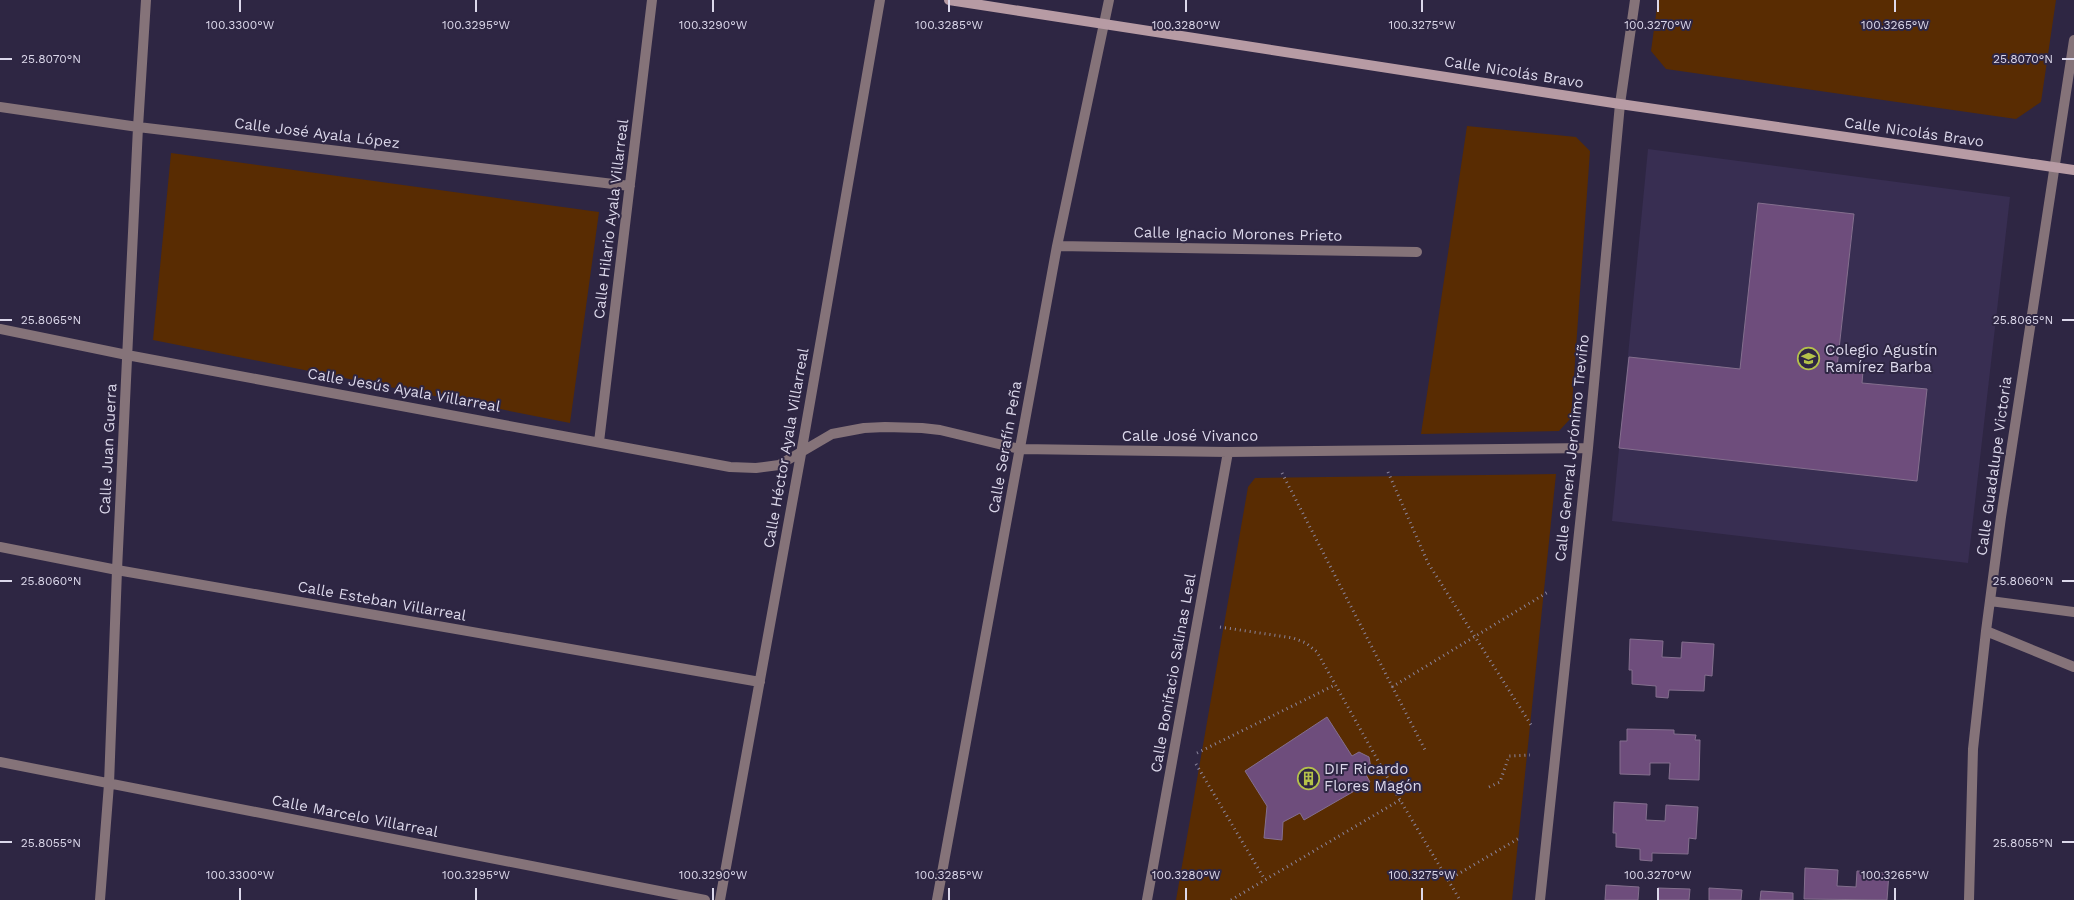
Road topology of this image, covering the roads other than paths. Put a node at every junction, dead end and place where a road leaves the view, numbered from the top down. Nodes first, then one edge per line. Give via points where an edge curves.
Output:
1 (146, 0) edge
2 (652, 0) edge
3 (880, 0) edge
4 (949, 0) edge
5 (1109, 0) edge
6 (1635, 0) edge
7 (1105, 23) junction
8 (2074, 40) edge
9 (1620, 104) junction
10 (0, 107) edge
11 (138, 127) junction
12 (2055, 167) junction
13 (2074, 170) edge
14 (630, 186) junction
15 (1058, 246) junction
16 (1417, 252) dead end
17 (0, 328) edge
18 (128, 355) junction
19 (599, 442) junction
20 (1588, 448) junction
21 (1020, 449) junction
22 (1228, 452) junction
23 (801, 454) junction
24 (0, 547) edge
25 (117, 570) junction
26 (1990, 601) junction
27 (2074, 612) edge
28 (1986, 631) junction
29 (2074, 667) edge
30 (760, 682) junction
31 (0, 762) edge
32 (110, 784) junction
33 (100, 900) edge
34 (705, 900) edge
35 (720, 900) edge
36 (937, 900) edge
37 (1147, 900) edge
38 (1540, 900) edge
39 (1970, 900) edge

1 - 11 street, Calle Juan Guerra
2 - 14 street, Calle Hilario Ayala Villarreal
3 - 23 street, Calle Héctor Ayala Villarreal
4 - 7 street, Calle Nicolás Bravo
5 - 7 street, Calle Serafín Peña
6 - 9 street, Calle General Jerónimo Treviño
7 - 9 street, Calle Nicolás Bravo
7 - 15 street, Calle Serafín Peña
8 - 12 street, Calle Guadalupe Victoria
9 - 12 street, Calle Nicolás Bravo
9 - 20 street, Calle General Jerónimo Treviño
10 - 11 street, Calle José Ayala López
11 - 14 street, Calle José Ayala López
11 - 18 street, Calle Juan Guerra
12 - 13 street, Calle Nicolás Bravo
12 - 26 street, Calle Guadalupe Victoria
14 - 19 street, Calle Hilario Ayala Villarreal
15 - 16 street, Calle Ignacio Morones Prieto
15 - 21 street, Calle Serafín Peña
17 - 18 street, Calle Jesús Ayala Villarreal
18 - 19 street, Calle Jesús Ayala Villarreal
18 - 25 street, Calle Juan Guerra
19 - 23 street, Calle Jesús Ayala Villarreal via 730,467 779,465
20 - 22 street, Calle José Vivanco
20 - 38 street, Calle General Jerónimo Treviño
21 - 22 street, Calle José Vivanco
21 - 23 street, Calle José Vivanco via 940,430 885,427 832,434
21 - 36 street, Calle Serafín Peña
22 - 37 street, Calle Bonifacio Salinas Leal
23 - 30 street, Calle Héctor Ayala Villarreal
24 - 25 street, Calle Esteban Villarreal
25 - 30 street, Calle Esteban Villarreal
25 - 32 street, Calle Juan Guerra
26 - 27 street
26 - 28 street, Calle Guadalupe Victoria
28 - 29 street
28 - 39 street, Calle Guadalupe Victoria via 1973,749
30 - 35 street, Calle Héctor Ayala Villarreal
31 - 32 street, Calle Marcelo Villarreal
32 - 33 street, Calle Juan Guerra
32 - 34 street, Calle Marcelo Villarreal

